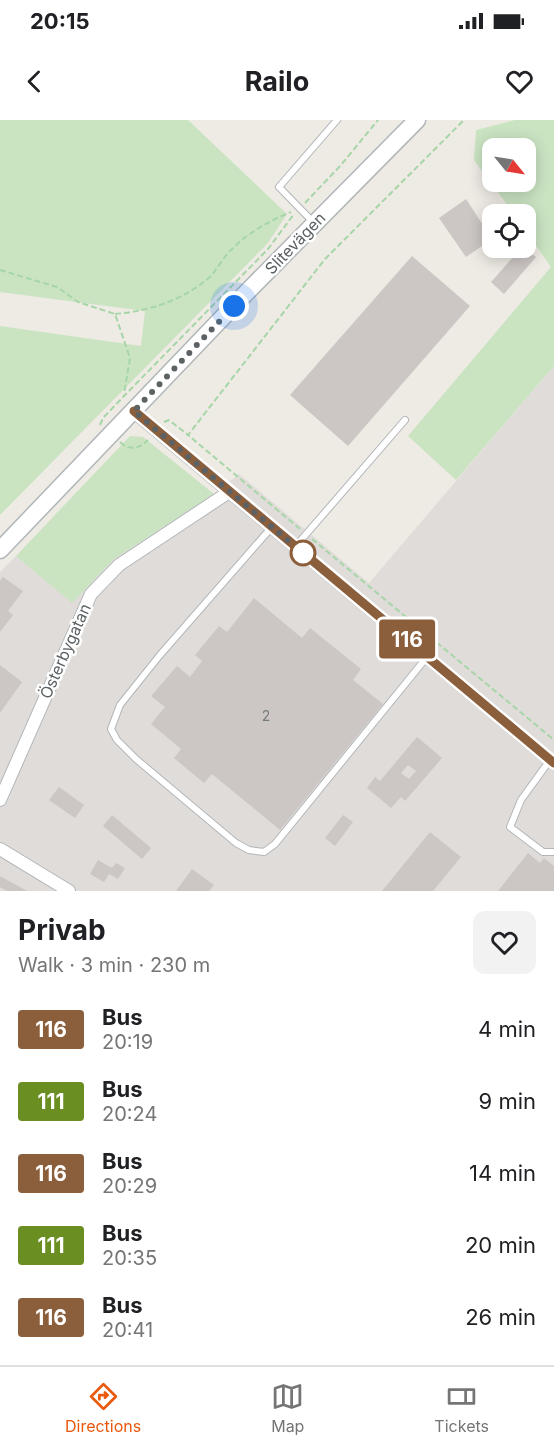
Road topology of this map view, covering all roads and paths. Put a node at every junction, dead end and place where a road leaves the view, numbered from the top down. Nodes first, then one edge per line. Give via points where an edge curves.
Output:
1 (337, 120) edge
2 (378, 120) edge
3 (417, 120) edge
4 (464, 120) edge
5 (299, 209) junction
6 (314, 223) junction
7 (0, 270) edge
8 (115, 314) junction
9 (124, 396) junction
10 (134, 411) junction
11 (405, 420) dead end
12 (93, 432) dead end
13 (229, 492) junction
14 (271, 528) junction
15 (306, 534) junction
16 (295, 547) junction
17 (0, 550) edge
18 (427, 657) junction
19 (554, 740) edge
20 (552, 761) edge
21 (0, 801) edge
22 (0, 849) edge
23 (554, 852) edge
24 (69, 891) edge

1 - 5 lane via 279,187
2 - 5 path
3 - 6 main road, Slitevägen
4 - 15 path via 325,259 188,435
5 - 6 lane
5 - 8 path via 266,222 231,249 207,279 188,292 146,311
5 - 9 path via 268,249
6 - 10 main road, Slitevägen
7 - 8 path via 57,287 78,302
8 - 9 path via 130,358
9 - 12 path
10 - 13 street
10 - 17 main road, Slitevägen
11 - 15 lane
13 - 14 street
13 - 21 street, Österbygatan via 119,565 91,594
14 - 16 street
14 - 18 lane via 120,705 111,729 136,759 236,843 264,852 275,844
15 - 16 lane
15 - 19 path
16 - 18 street
18 - 20 street
20 - 23 lane via 521,800 510,827 543,852
22 - 24 street

